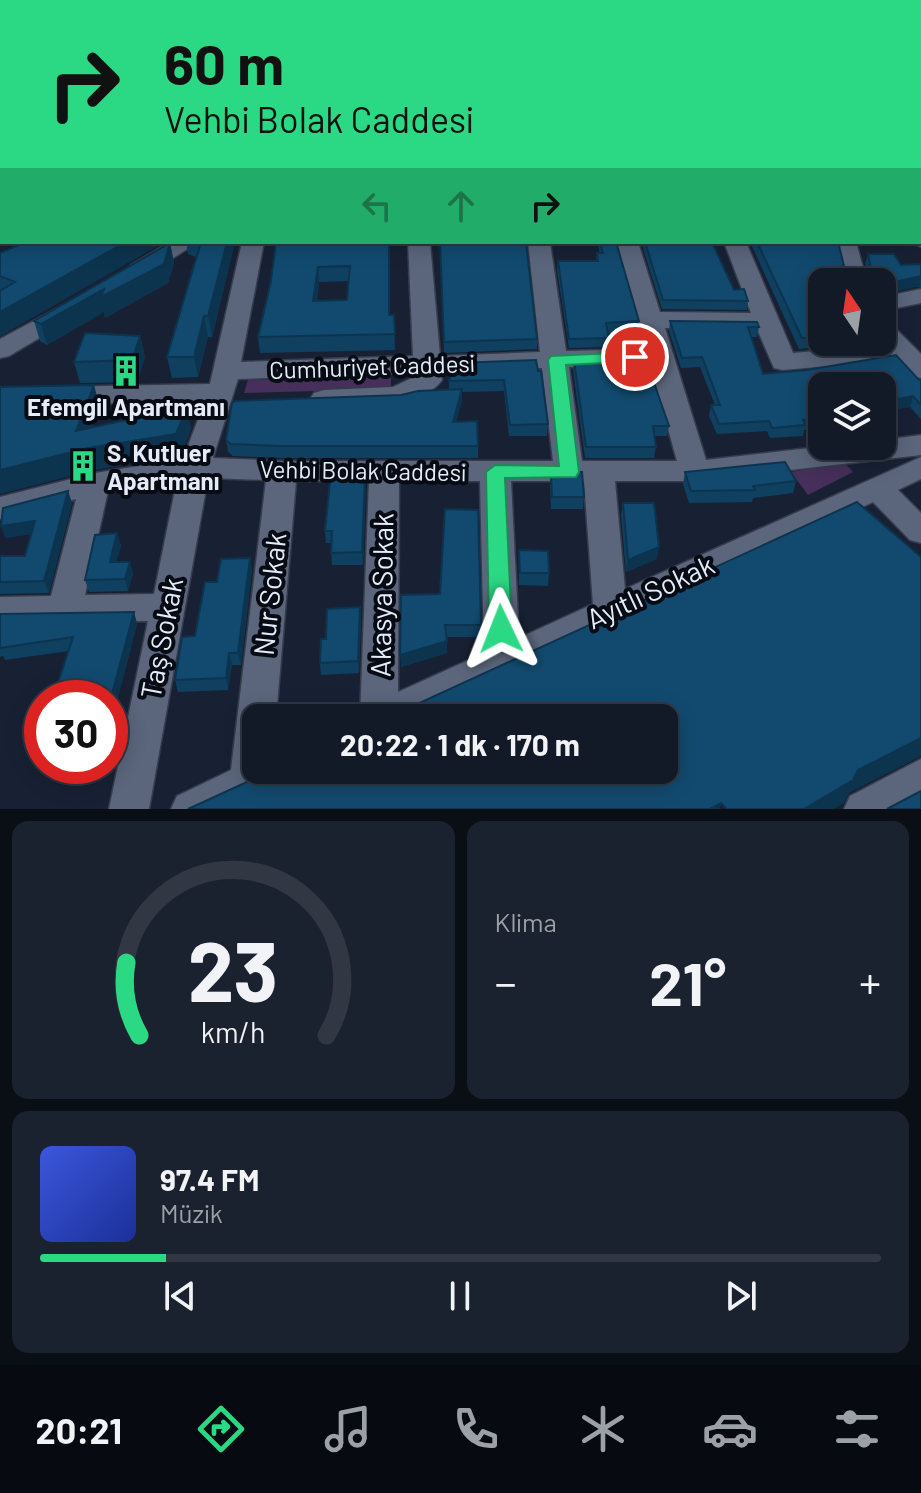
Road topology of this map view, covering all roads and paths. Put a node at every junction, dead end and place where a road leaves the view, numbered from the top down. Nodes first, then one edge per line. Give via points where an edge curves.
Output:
1 (184, 244) edge
2 (253, 244) edge
3 (419, 244) edge
4 (539, 244) edge
5 (628, 244) edge
6 (736, 244) edge
7 (846, 244) edge
8 (852, 268) edge
9 (120, 281) edge
10 (94, 296) edge
11 (921, 296) edge
12 (896, 301) edge
13 (650, 320) junction
14 (767, 321) junction
15 (896, 344) edge
16 (0, 350) edge
17 (660, 356) junction
18 (557, 360) junction
19 (912, 361) edge
20 (427, 364) junction
21 (229, 391) junction
22 (0, 397) edge
23 (291, 400) edge
24 (921, 445) edge
25 (195, 467) junction
26 (921, 467) edge
27 (282, 471) junction
28 (384, 471) junction
29 (695, 471) junction
30 (495, 472) junction
31 (584, 472) junction
32 (95, 483) junction
33 (877, 487) junction
34 (0, 508) edge
35 (921, 532) edge
36 (166, 607) junction
37 (610, 609) junction
38 (0, 610) edge
39 (65, 610) junction
40 (502, 661) junction
41 (258, 704) edge
42 (379, 704) edge
43 (409, 704) edge
44 (921, 777) edge
45 (242, 784) edge
46 (129, 809) edge
47 (191, 809) edge
48 (864, 809) edge

1 - 9 street
2 - 21 street, Taş Sokak
3 - 20 street
4 - 18 street
5 - 13 street
6 - 14 street
7 - 8 street
10 - 16 street
11 - 12 street
13 - 14 street
13 - 17 street
14 - 19 street via 783,362
15 - 19 street
17 - 18 street, Cumhuriyet Caddesi
17 - 29 street
18 - 20 street, Cumhuriyet Caddesi
18 - 31 street
20 - 21 street, Cumhuriyet Caddesi
20 - 23 street via 428,380 417,391
21 - 22 street, Cumhuriyet Caddesi
21 - 25 street, Taş Sokak
24 - 29 street, Vehbi Bolak Caddesi
25 - 27 street, Vehbi Bolak Caddesi
25 - 32 street, Vehbi Bolak Caddesi
25 - 36 street, Taş Sokak
26 - 33 street, Ayıtlı Sokak
27 - 28 street, Vehbi Bolak Caddesi
27 - 41 street, Nur Sokak
28 - 30 street, Vehbi Bolak Caddesi
28 - 42 street, Akasya Sokak
29 - 31 street, Vehbi Bolak Caddesi
30 - 31 street, Vehbi Bolak Caddesi
30 - 40 street
31 - 37 street
32 - 34 street, Vehbi Bolak Caddesi
32 - 39 street
33 - 35 street
33 - 37 street, Ayıtlı Sokak
36 - 39 street
36 - 46 street, Taş Sokak
37 - 40 street, Ayıtlı Sokak
38 - 39 street
40 - 43 street, Ayıtlı Sokak
44 - 48 street
45 - 47 street

